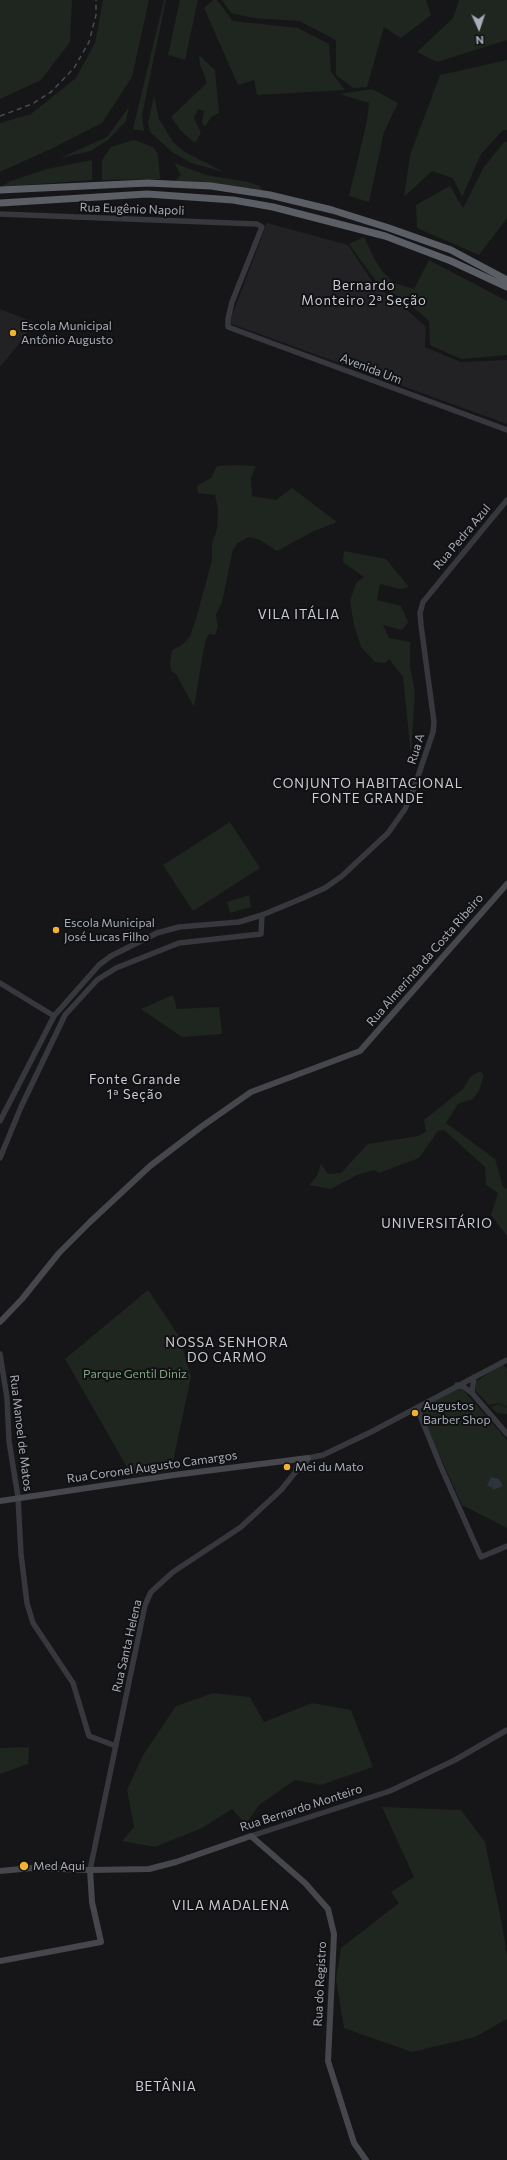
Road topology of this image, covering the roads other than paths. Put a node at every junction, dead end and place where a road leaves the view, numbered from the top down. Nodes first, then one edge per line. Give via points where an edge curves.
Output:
1 (0, 190) edge
2 (0, 203) edge
3 (0, 214) edge
4 (507, 280) edge
5 (507, 287) edge
6 (228, 327) joint
7 (507, 430) edge
8 (507, 500) edge
9 (434, 588) joint
10 (507, 884) edge
11 (262, 916) junction
12 (0, 983) edge
13 (54, 1016) junction
14 (0, 1121) edge
15 (0, 1158) edge
16 (0, 1322) edge
17 (0, 1354) edge
18 (507, 1360) edge
19 (474, 1377) junction
20 (457, 1385) junction
21 (472, 1393) junction
22 (417, 1408) junction
23 (507, 1434) edge
24 (308, 1458) junction
25 (298, 1464) junction
26 (18, 1498) junction
27 (0, 1501) edge
28 (507, 1546) edge
29 (507, 1730) edge
30 (116, 1746) junction
31 (251, 1836) junction
32 (90, 1870) junction
33 (0, 1872) edge
34 (0, 1961) edge
35 (366, 2160) edge

1 - 4 highway via 148,183 211,186 270,195 332,210 451,250
2 - 5 highway via 147,194 233,200 273,207 385,236 452,261
3 - 6 street, Rua Eugênio Napoli via 250,223 262,227 232,302
6 - 7 street, Avenida Um
8 - 9 street, Rua Pedra Azul
9 - 11 street, Rua A via 423,602 420,613 434,722 431,742 414,791 388,833 342,876 325,888
10 - 16 main road, Rua Almerinda da Costa Ribeiro via 360,1051 251,1092 201,1127 150,1166 90,1222 59,1253 22,1300
11 - 13 street, Rua A via 239,922 179,927 157,933 99,964
11 - 15 street via 261,934 179,943 116,968 98,980 65,1015
12 - 13 street
13 - 14 street, Rua A
17 - 26 street, Rua Manoel de Matos
18 - 19 street
19 - 20 street
19 - 21 street
20 - 21 street via 464,1386
20 - 22 street
21 - 23 street
22 - 24 street via 323,1455
22 - 28 street via 481,1557
24 - 25 main road, Rua Coronel Augusto Camargos
24 - 25 street via 304,1468
25 - 26 main road, Rua Coronel Augusto Camargos
25 - 30 street, Rua Santa Helena via 281,1490 241,1527 173,1572 151,1592 145,1605
26 - 27 main road, Rua Coronel Augusto Camargos
26 - 30 street, Rua Manoel de Matos via 25,1596 33,1623 73,1682 89,1736
29 - 31 street, Rua Bernardo Monteiro via 456,1760 390,1791
30 - 32 street, Rua Santa Helena
31 - 32 main road, Rua Bernardo Monteiro via 149,1869
31 - 35 main road, Rua do Registro via 305,1883 328,1909 334,1934 328,2061 354,2143
32 - 33 main road, Rua Bernardo Monteiro via 32,1868
32 - 34 main road via 92,1902 101,1942

